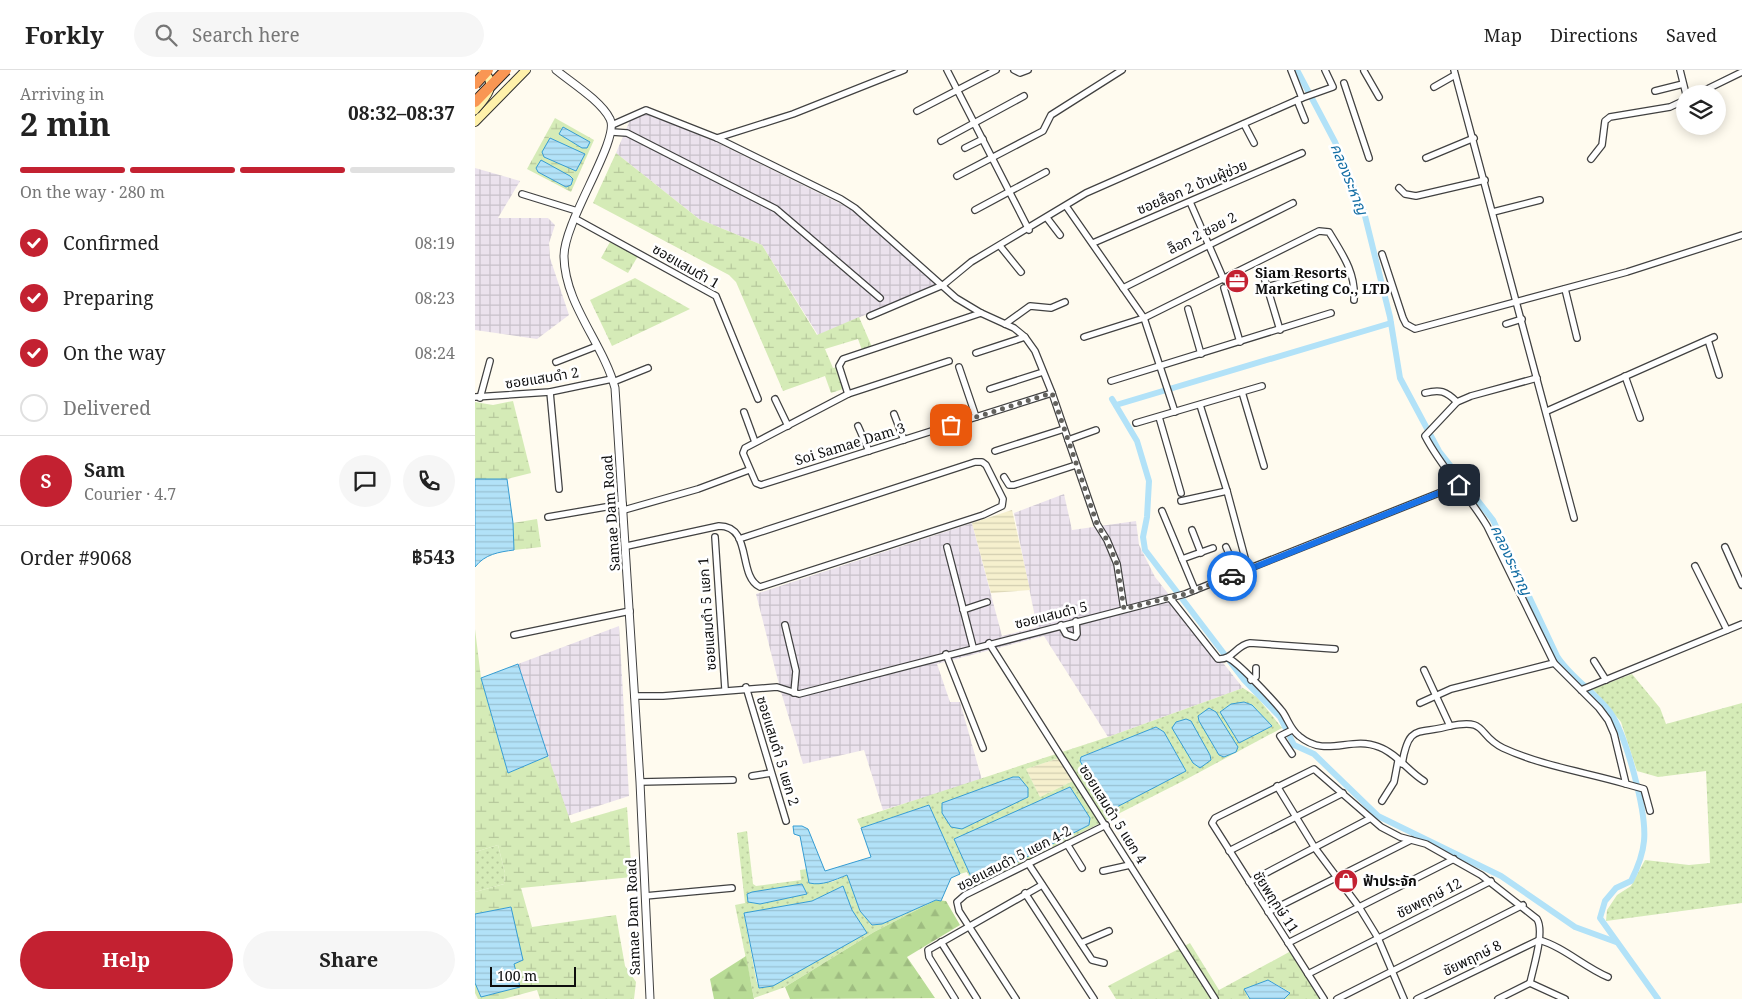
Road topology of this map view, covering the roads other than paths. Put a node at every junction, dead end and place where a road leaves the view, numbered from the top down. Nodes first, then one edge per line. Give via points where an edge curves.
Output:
1 (482, 70) edge
2 (488, 70) edge
3 (506, 70) edge
4 (526, 70) edge
5 (556, 70) edge
6 (904, 70) edge
7 (947, 70) edge
8 (996, 70) edge
9 (1014, 70) edge
10 (1028, 70) edge
11 (1122, 70) edge
12 (1291, 70) edge
13 (1325, 70) edge
14 (1680, 70) edge
15 (1362, 71) edge
16 (1742, 72) edge
17 (1455, 73) edge
18 (1344, 83) dead end
19 (475, 84) edge
20 (1683, 84) joint
21 (1715, 85) edge
22 (1434, 87) dead end
23 (958, 90) junction
24 (1655, 91) dead end
25 (1024, 96) dead end
26 (1305, 97) junction
27 (1379, 97) dead end
28 (475, 102) edge
29 (1676, 104) edge
30 (475, 110) edge
31 (917, 110) dead end
32 (1305, 120) dead end
33 (475, 122) edge
34 (975, 124) junction
35 (1244, 124) junction
36 (612, 129) junction
37 (717, 138) junction
38 (1474, 138) junction
39 (983, 139) junction
40 (941, 141) dead end
41 (1254, 143) dead end
42 (965, 148) dead end
43 (1302, 153) dead end
44 (992, 158) junction
45 (1369, 158) dead end
46 (1426, 158) dead end
47 (1591, 159) dead end
48 (1046, 172) dead end
49 (957, 176) dead end
50 (1485, 180) junction
51 (1399, 188) dead end
52 (1009, 191) junction
53 (522, 194) dead end
54 (1540, 200) dead end
55 (1189, 202) junction
56 (1293, 203) dead end
57 (1066, 206) junction
58 (975, 210) dead end
59 (1493, 212) junction
60 (575, 214) junction
61 (1047, 218) junction
62 (1029, 230) junction
63 (1060, 235) dead end
64 (1742, 235) edge
65 (1093, 243) junction
66 (1208, 244) junction
67 (1000, 246) junction
68 (1381, 254) dead end
69 (1021, 272) dead end
70 (1314, 273) dead end
71 (1263, 277) dead end
72 (1224, 280) junction
73 (943, 285) junction
74 (1267, 287) junction
75 (1123, 288) junction
76 (1224, 288) dead end
77 (1565, 288) junction
78 (880, 298) dead end
79 (1354, 300) dead end
80 (1065, 302) dead end
81 (1517, 302) junction
82 (1188, 309) dead end
83 (981, 313) junction
84 (1331, 313) dead end
85 (871, 316) dead end
86 (1144, 318) junction
87 (1521, 319) junction
88 (1005, 324) junction
89 (1506, 324) dead end
90 (1280, 330) junction
91 (1025, 337) junction
92 (1084, 337) dead end
93 (1577, 338) dead end
94 (1240, 342) junction
95 (597, 346) junction
96 (976, 353) dead end
97 (1201, 354) junction
98 (490, 361) dead end
99 (949, 361) dead end
100 (556, 362) dead end
101 (1160, 365) junction
102 (959, 367) dead end
103 (648, 368) dead end
104 (1043, 372) junction
105 (1719, 375) dead end
106 (1625, 376) junction
107 (1537, 378) junction
108 (613, 381) junction
109 (1111, 381) dead end
110 (1262, 386) dead end
111 (990, 389) dead end
112 (549, 392) junction
113 (1241, 392) junction
114 (1052, 393) junction
115 (1425, 393) dead end
116 (848, 394) junction
117 (477, 398) edge
118 (758, 399) dead end
119 (775, 399) dead end
120 (1457, 402) junction
121 (1200, 405) junction
122 (1547, 411) junction
123 (744, 412) dead end
124 (1175, 412) junction
125 (894, 414) dead end
126 (976, 417) junction
127 (1159, 417) junction
128 (1640, 418) dead end
129 (1136, 423) dead end
130 (788, 426) junction
131 (858, 426) dead end
132 (1064, 429) junction
133 (1096, 430) dead end
134 (904, 440) junction
135 (1068, 440) junction
136 (755, 442) junction
137 (869, 451) junction
138 (995, 451) dead end
139 (1076, 465) junction
140 (1263, 466) dead end
141 (749, 470) junction
142 (1004, 476) dead end
143 (1459, 485) junction
144 (559, 489) dead end
145 (1227, 491) junction
146 (1181, 494) dead end
147 (1181, 501) dead end
148 (623, 507) junction
149 (1162, 511) dead end
150 (548, 517) dead end
151 (1575, 518) dead end
152 (1192, 530) dead end
153 (715, 537) dead end
154 (739, 539) junction
155 (627, 546) junction
156 (947, 547) dead end
157 (1225, 547) dead end
158 (1725, 547) dead end
159 (1213, 548) dead end
160 (1201, 552) junction
161 (1182, 559) junction
162 (1695, 566) dead end
163 (1248, 570) junction
164 (1238, 574) junction
165 (1742, 585) edge
166 (1195, 590) junction
167 (1170, 598) junction
168 (987, 602) dead end
169 (1124, 609) junction
170 (963, 610) junction
171 (630, 611) junction
172 (1076, 621) junction
173 (1742, 624) edge
174 (785, 625) dead end
175 (1061, 625) junction
176 (1727, 630) junction
177 (514, 635) dead end
178 (989, 643) junction
179 (973, 647) junction
180 (1335, 649) dead end
181 (946, 654) junction
182 (1228, 658) junction
183 (1594, 661) dead end
184 (1553, 663) junction
185 (1256, 668) dead end
186 (1424, 670) dead end
187 (1251, 680) junction
188 (1606, 680) junction
189 (746, 687) junction
190 (1584, 688) junction
191 (725, 689) junction
192 (794, 693) junction
193 (1436, 694) junction
194 (634, 696) junction
195 (1419, 703) dead end
196 (1450, 726) junction
197 (1292, 730) junction
198 (983, 748) dead end
199 (1292, 754) dead end
200 (1400, 762) junction
201 (771, 773) junction
202 (752, 776) dead end
203 (733, 780) dead end
204 (1424, 781) dead end
205 (640, 782) junction
206 (1628, 785) junction
207 (1277, 786) junction
208 (1343, 793) junction
209 (1382, 801) dead end
210 (1650, 812) dead end
211 (1295, 817) junction
212 (1369, 819) junction
213 (787, 822) dead end
214 (1105, 826) junction
215 (1411, 840) junction
216 (1067, 844) junction
217 (1315, 848) junction
218 (1229, 851) junction
219 (1454, 859) junction
220 (1028, 863) junction
221 (1131, 865) junction
222 (1082, 868) dead end
223 (1103, 871) dead end
224 (1336, 878) junction
225 (1491, 881) junction
226 (1249, 882) junction
227 (1042, 885) junction
228 (731, 888) dead end
229 (1025, 894) junction
230 (645, 896) junction
231 (1523, 906) junction
232 (1359, 907) junction
233 (1269, 912) junction
234 (969, 926) junction
235 (1109, 931) dead end
236 (1378, 938) junction
237 (1539, 940) junction
238 (941, 942) junction
239 (1081, 943) junction
240 (1288, 943) junction
241 (1104, 963) dead end
242 (1393, 970) junction
243 (1308, 974) junction
244 (1609, 976) dead end
245 (1530, 983) junction
246 (650, 999) edge
247 (955, 999) edge
248 (977, 999) edge
249 (1016, 999) edge
250 (1094, 999) edge
251 (1215, 999) edge
252 (1324, 999) edge
253 (1337, 999) edge
254 (1404, 999) edge
255 (1417, 999) edge
256 (1498, 999) edge
257 (1565, 999) edge

1 - 30 main road, bridge via 490,80 490,91
2 - 19 highway, bridge
3 - 28 highway, bridge
4 - 33 main road
5 - 36 street via 602,108
6 - 37 street via 793,114
7 - 23 street
8 - 23 street
9 - 10 street via 1020,74
11 - 44 street via 1051,115 1043,131
12 - 26 street
13 - 26 street via 1333,87
14 - 20 street
15 - 27 street
16 - 21 street
17 - 22 street
17 - 38 street
18 - 45 street
20 - 24 street
23 - 31 street
23 - 34 street
25 - 34 street
26 - 32 street
26 - 35 street
29 - 47 street via 1610,117 1605,121 1602,146
34 - 39 street
34 - 40 street
35 - 41 street
35 - 57 street via 1086,194
36 - 37 street via 646,110
36 - 60 street, Samae Dam Road
36 - 78 street via 776,209
37 - 73 street via 855,208
38 - 46 street
38 - 50 street
39 - 42 street
39 - 44 street
43 - 55 street, ซอยล็อก 2 บ้านผู้ช่วย
44 - 49 street
44 - 52 street
48 - 52 street
50 - 51 street via 1416,196 1405,194
50 - 59 street
52 - 58 street
52 - 62 street
53 - 60 street, ซอยแสมดำ 1
54 - 59 street
55 - 65 street, ซอยล็อก 2 บ้านผู้ช่วย
55 - 66 street
56 - 66 street, ล็อก 2 ซอย 2
57 - 61 street
57 - 65 street
59 - 81 street
60 - 95 street, Samae Dam Road via 565,241 565,266 570,288
60 - 118 street, ซอยแสมดำ 1 via 716,296
61 - 62 street
61 - 63 street
62 - 67 street
64 - 77 street
65 - 75 street
66 - 72 street
66 - 75 street, ล็อก 2 ซอย 2
67 - 69 street
67 - 73 street via 971,262
68 - 81 street via 1403,318 1415,329
70 - 74 street
71 - 74 street
72 - 79 street via 1309,235 1325,231 1329,232 1349,267 1355,287
72 - 86 street
73 - 83 street via 956,298
73 - 85 street
74 - 90 street
75 - 86 street
76 - 94 street
77 - 81 street
77 - 93 street
80 - 88 street via 1051,308 1030,306
81 - 87 street
82 - 97 street
83 - 88 street
83 - 116 street via 843,359 839,366
84 - 90 street
86 - 92 street
86 - 101 street
87 - 89 street
87 - 107 street
88 - 91 street
90 - 94 street
91 - 96 street
91 - 104 street
94 - 97 street
95 - 100 street
95 - 108 street, Samae Dam Road
97 - 101 street
98 - 117 street
99 - 116 street
101 - 109 street
101 - 124 street
102 - 126 street
103 - 108 street, ซอยแสมดำ 2
104 - 111 street
104 - 114 street
105 - 106 street via 1711,338
106 - 122 street
106 - 128 street
107 - 120 street
107 - 122 street
108 - 112 street, ซอยแสมดำ 2
108 - 148 street, Samae Dam Road
110 - 113 street
112 - 117 street, ซอยแสมดำ 2
112 - 144 street
113 - 121 street
113 - 140 street
114 - 126 street, Soi Samae Dam 3
114 - 132 street
115 - 120 street via 1442,391
116 - 130 street
119 - 130 street
120 - 143 street via 1425,436
121 - 124 street
121 - 145 street
122 - 151 street
123 - 136 street
124 - 127 street
125 - 134 street
126 - 134 street, Soi Samae Dam 3
127 - 129 street
127 - 146 street
130 - 136 street
131 - 137 street
132 - 135 street
132 - 138 street
133 - 135 street
134 - 137 street, Soi Samae Dam 3
135 - 139 street
136 - 141 street via 743,450
137 - 141 street, Soi Samae Dam 3 via 761,485 756,483
139 - 142 street via 1014,485 1009,485
139 - 169 street via 1097,524 1117,564
141 - 148 street via 697,489
143 - 163 street, ซอยแสมดำ 5
143 - 184 street via 1487,526
145 - 147 street
145 - 163 street
148 - 150 street
148 - 155 street, Samae Dam Road
149 - 161 street
152 - 160 street
153 - 191 street, ซอยแสมดำ 5 แยก 1
154 - 154 street via 753,581 760,586 983,515 1002,506 1003,499 987,465 975,462
154 - 155 street via 736,531 728,526 719,526
155 - 171 street, Samae Dam Road
156 - 170 street
157 - 164 street
158 - 165 street
159 - 160 street
160 - 161 street
161 - 166 street
162 - 176 street
163 - 164 street, ซอยแสมดำ 5
164 - 166 street, ซอยแสมดำ 5
166 - 167 street, ซอยแสมดำ 5
167 - 169 street, ซอยแสมดำ 5
167 - 182 street via 1218,658
168 - 170 street
169 - 172 street, ซอยแสมดำ 5
170 - 179 street
171 - 177 street
171 - 194 street, Samae Dam Road
172 - 175 street, ซอยแสมดำ 5
172 - 175 street via 1075,637 1066,634
173 - 176 street
174 - 192 street via 796,671
175 - 178 street, ซอยแสมดำ 5
176 - 188 street
178 - 179 street, ซอยแสมดำ 5
178 - 214 street, ซอยแสมดำ 5 แยก 4
179 - 181 street, ซอยแสมดำ 5
180 - 182 street via 1250,643 1241,646
181 - 192 street, ซอยแสมดำ 5
181 - 198 street
182 - 187 street via 1235,661
183 - 188 street
184 - 190 street
184 - 193 street
185 - 187 street via 1256,677
186 - 193 street
187 - 197 street via 1282,711
188 - 190 street
189 - 191 street, ซอยแสมดำ 5
189 - 192 street, ซอยแสมดำ 5 via 777,687
189 - 201 street, ซอยแสมดำ 5 แยก 2
190 - 206 street via 1615,734
191 - 194 street, ซอยแสมดำ 5
193 - 195 street
193 - 196 street
194 - 205 street, Samae Dam Road
196 - 200 street via 1413,734 1405,744
196 - 206 street via 1473,723 1496,744 1538,762
197 - 199 street via 1280,736
197 - 200 street via 1321,747 1370,744 1380,747
200 - 204 street
200 - 209 street via 1394,782
201 - 202 street
201 - 213 street, ซอยแสมดำ 5 แยก 2
203 - 205 street
205 - 230 street, Samae Dam Road
206 - 210 street via 1644,789
207 - 208 street via 1310,770 1318,771
207 - 211 street
207 - 218 street, ชัยพฤกษ์ 11 via 1215,818 1212,824
208 - 211 street
208 - 212 street
211 - 217 street
211 - 218 street
212 - 215 street via 1389,832
212 - 217 street
214 - 216 street, ซอยแสมดำ 5 แยก 4-2
214 - 221 street, ซอยแสมดำ 5 แยก 4
215 - 219 street
215 - 224 street
216 - 220 street, ซอยแสมดำ 5 แยก 4-2
216 - 222 street
217 - 224 street
217 - 226 street
218 - 226 street, ชัยพฤกษ์ 11
219 - 225 street
219 - 232 street
220 - 227 street
220 - 234 street, ซอยแสมดำ 5 แยก 4-2 via 959,899 957,908
221 - 223 street
221 - 251 street, ซอยแสมดำ 5 แยก 4
224 - 232 street
224 - 233 street
225 - 231 street
225 - 236 street, ชัยพฤกษ์ 12
226 - 233 street, ชัยพฤกษ์ 11
227 - 229 street
227 - 239 street
228 - 230 street
229 - 234 street
229 - 250 street
230 - 246 street, Samae Dam Road
231 - 237 street via 1539,922
231 - 242 street
232 - 236 street
232 - 240 street
233 - 240 street, ชัยพฤกษ์ 11
234 - 238 street
234 - 249 street, ซอยแสมดำ 5 แยก 4-2
235 - 239 street
236 - 242 street
236 - 243 street, ชัยพฤกษ์ 12
237 - 244 street
237 - 245 street
237 - 255 street, ชัยพฤกษ์ 8
238 - 247 street via 928,950 929,957
238 - 248 street
239 - 241 street via 1092,960
240 - 243 street, ชัยพฤกษ์ 11
242 - 253 street
242 - 254 street
243 - 252 street, ชัยพฤกษ์ 11
245 - 256 street
245 - 257 street

